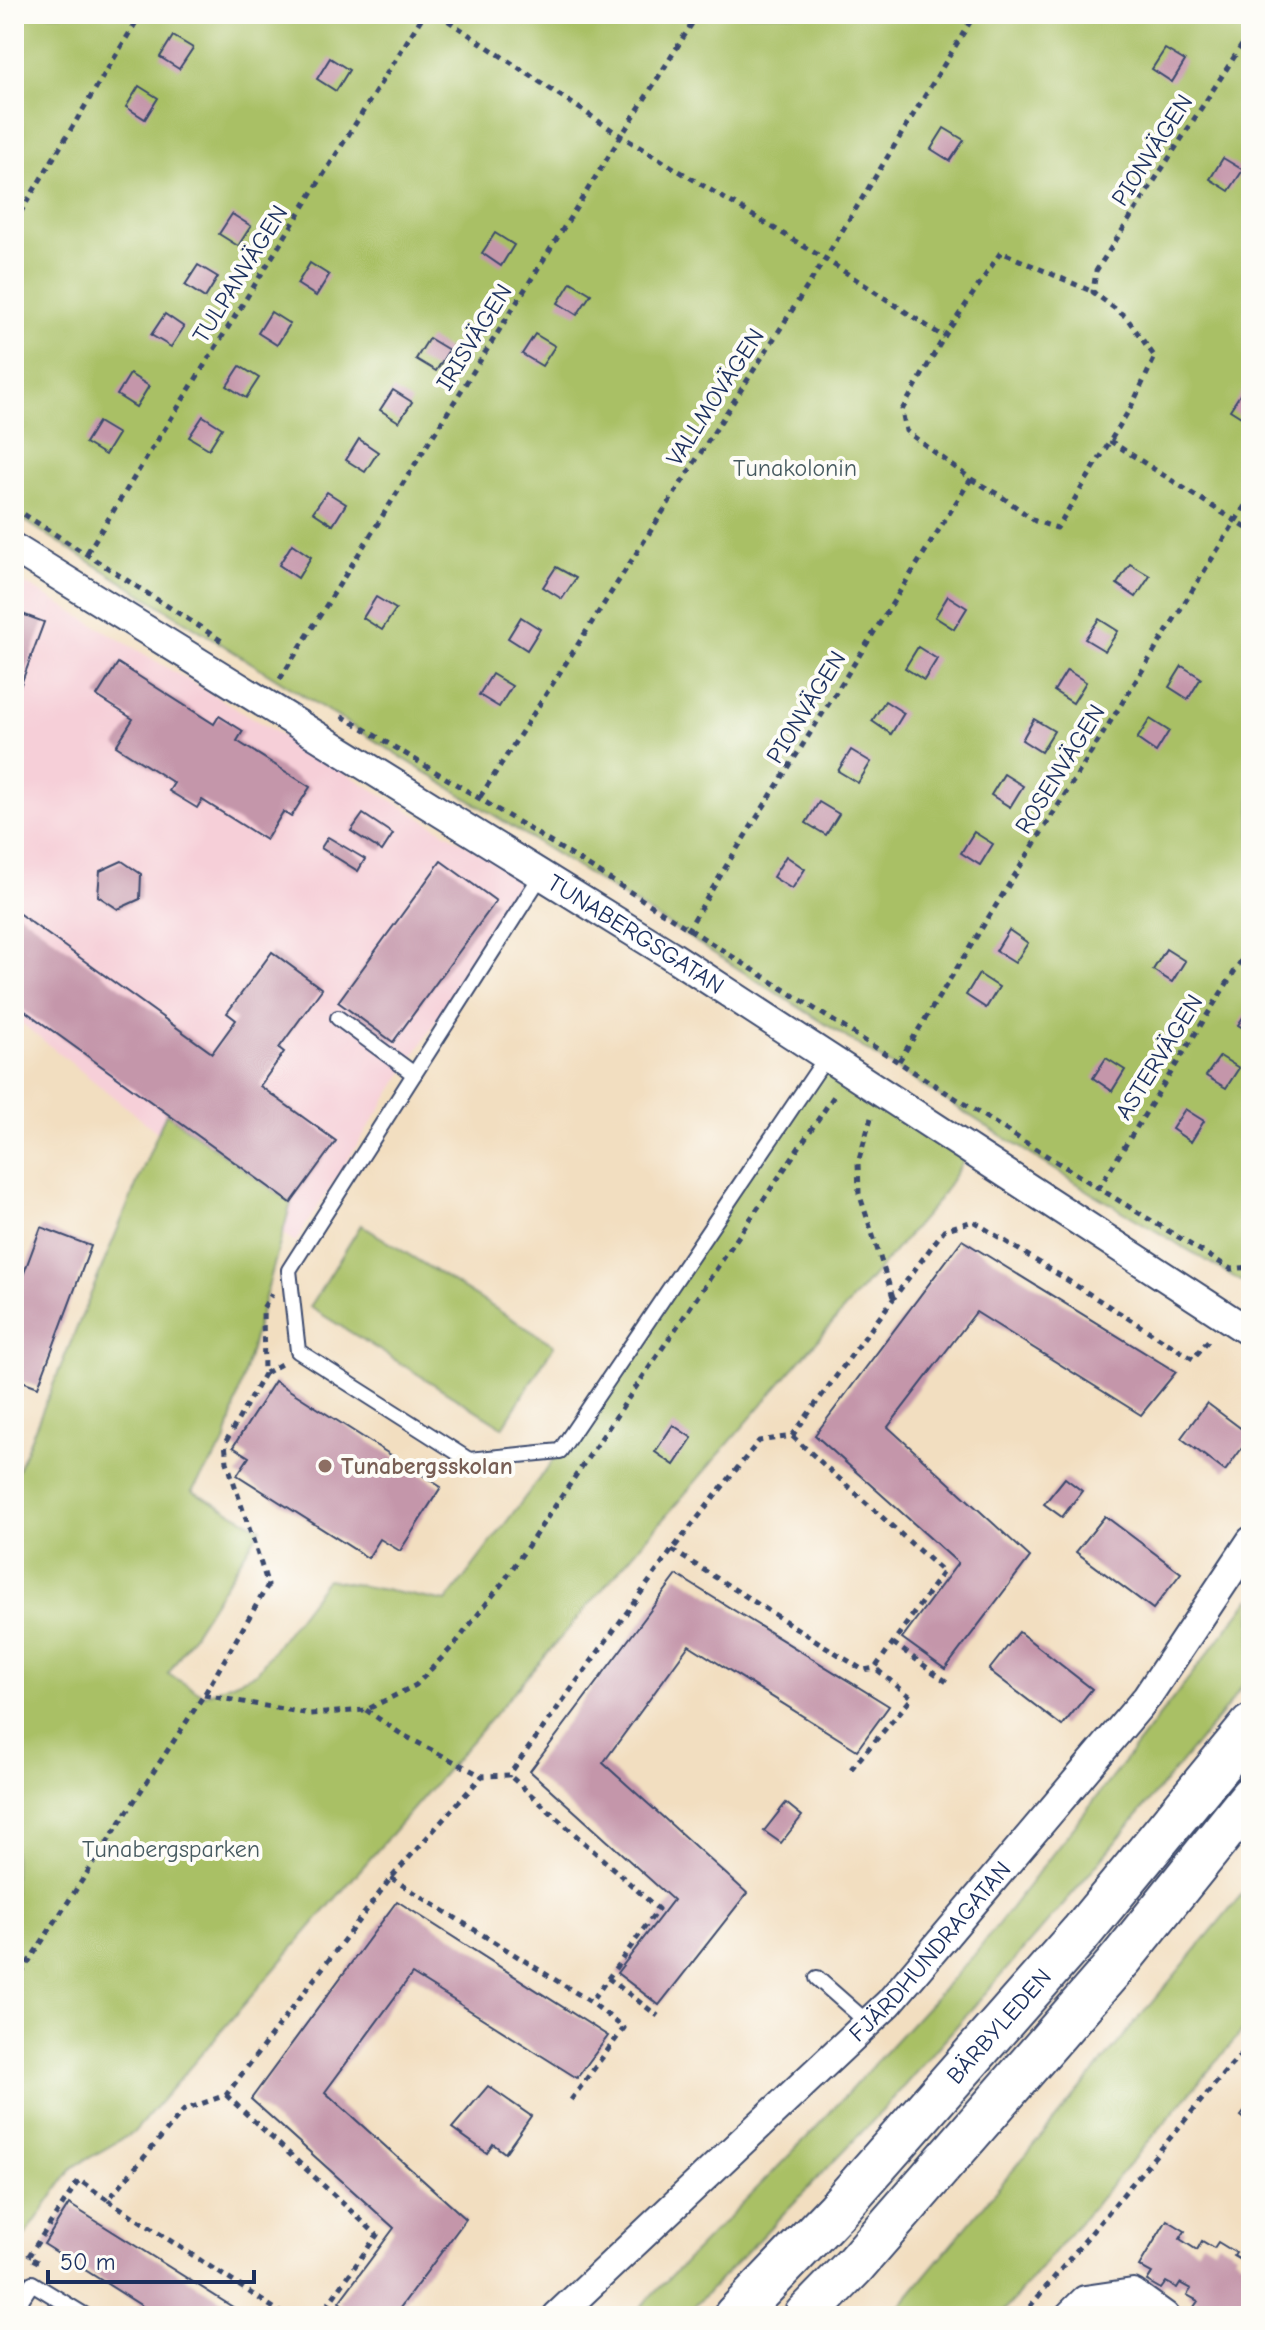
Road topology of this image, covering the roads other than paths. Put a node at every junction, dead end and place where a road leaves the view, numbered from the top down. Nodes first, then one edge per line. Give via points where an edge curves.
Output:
1 (14, 548) edge
2 (542, 874) junction
3 (338, 1018) dead end
4 (827, 1056) junction
5 (414, 1074) junction
6 (1251, 1333) edge
7 (1251, 1541) edge
8 (1251, 1726) edge
9 (1251, 1797) edge
10 (817, 1978) dead end
11 (868, 2023) junction
12 (14, 2311) edge
13 (86, 2316) edge
14 (557, 2316) edge
15 (735, 2316) edge
16 (805, 2316) edge
17 (1069, 2316) edge
18 (1165, 2316) edge

1 - 2 street, TUNABERGSGATAN
2 - 4 street, TUNABERGSGATAN
2 - 5 lane
3 - 5 lane
4 - 5 lane via 560,1451 469,1460 298,1351 289,1270
4 - 6 street, TUNABERGSGATAN
7 - 11 street, FJÄRDHUNDRAGATAN via 1147,1697
8 - 15 main road, BÄRBYLEDEN via 1081,1933 837,2210
9 - 16 main road, BÄRBYLEDEN via 1121,1959
10 - 11 lane
11 - 14 street, FJÄRDHUNDRAGATAN
12 - 13 lane via 32,2283
17 - 18 street via 1085,2300 1133,2293

